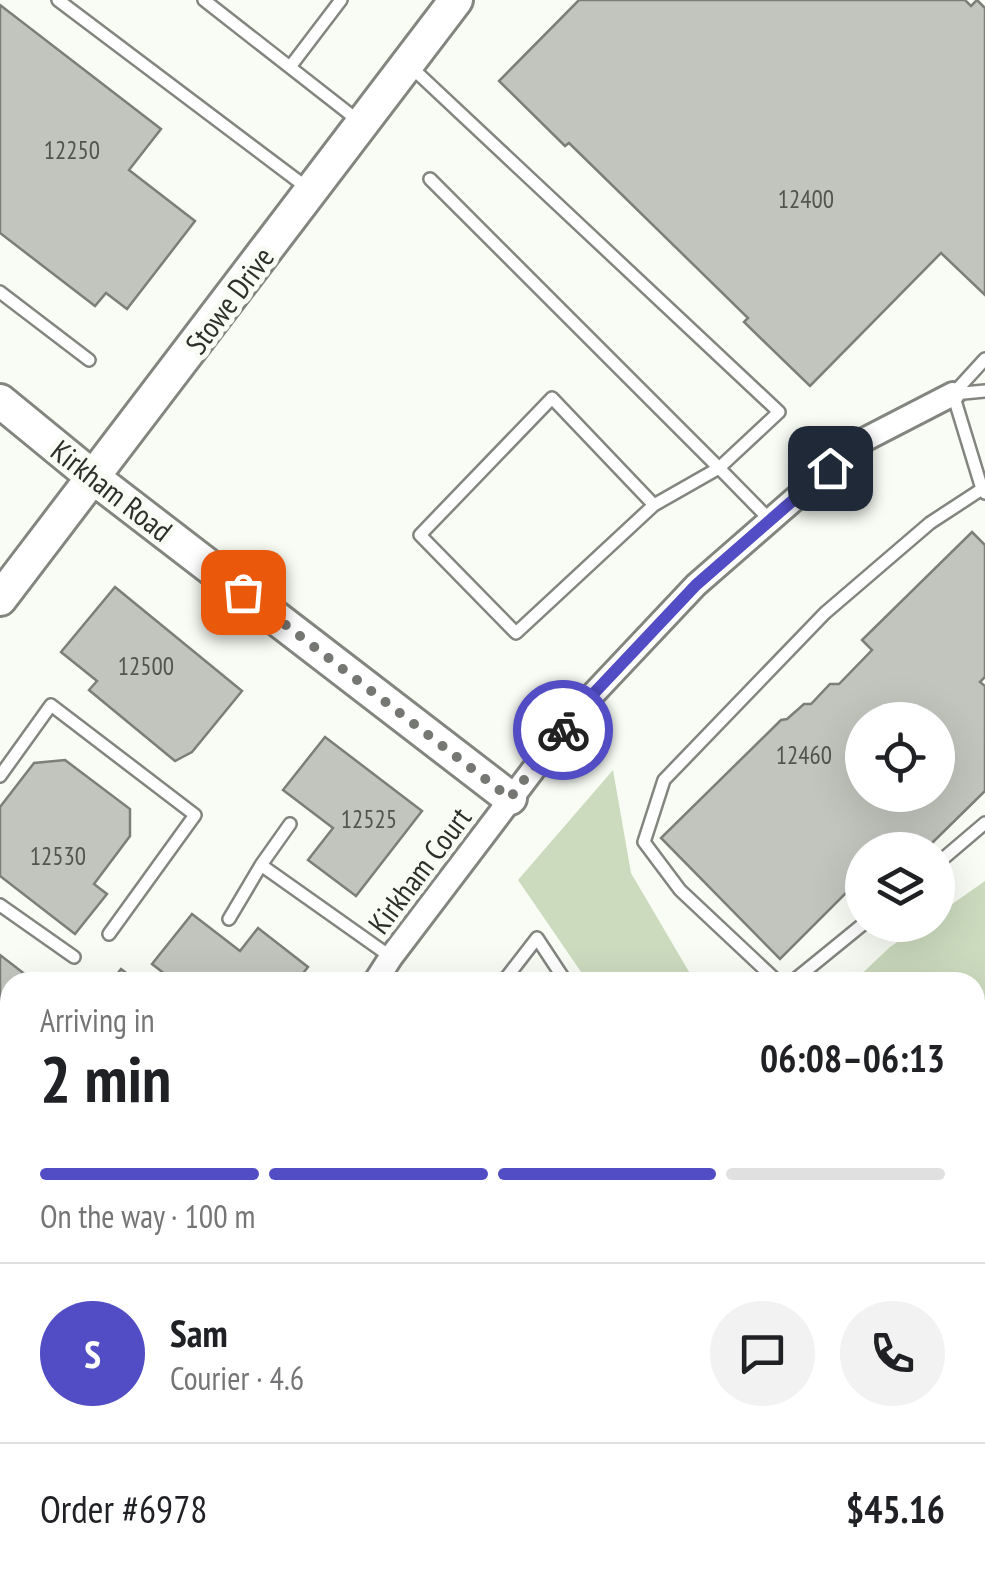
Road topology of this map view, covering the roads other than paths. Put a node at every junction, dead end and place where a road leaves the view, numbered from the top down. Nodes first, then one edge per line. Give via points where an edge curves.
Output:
1 (58, 0) edge
2 (204, 0) edge
3 (341, 0) edge
4 (456, 0) edge
5 (409, 65) junction
6 (290, 67) junction
7 (363, 124) junction
8 (430, 179) dead end
9 (312, 191) junction
10 (0, 292) edge
11 (985, 359) edge
12 (89, 360) dead end
13 (985, 391) edge
14 (952, 394) junction
15 (0, 401) edge
16 (719, 468) junction
17 (94, 478) junction
18 (983, 491) edge
19 (654, 505) junction
20 (770, 520) junction
21 (0, 599) edge
22 (0, 776) edge
23 (510, 798) junction
24 (985, 823) edge
25 (290, 824) dead end
26 (955, 848) edge
27 (262, 865) junction
28 (0, 906) edge
29 (229, 918) dead end
30 (109, 934) dead end
31 (845, 938) edge
32 (391, 957) junction
33 (74, 958) dead end
34 (381, 972) edge
35 (510, 972) edge
36 (559, 972) edge
37 (767, 972) edge
38 (804, 972) edge

1 - 9 lane
2 - 6 lane
3 - 6 lane
4 - 5 main road, Stowe Drive
5 - 7 main road, Stowe Drive
5 - 16 lane via 779,412
6 - 7 lane
7 - 9 main road, Stowe Drive
8 - 16 lane
9 - 17 main road, Stowe Drive
10 - 12 lane
11 - 14 lane
13 - 14 lane
14 - 18 lane
14 - 20 street, Kirkham Court via 860,442
15 - 17 main road, Kirkham Road
16 - 19 lane
16 - 20 lane
17 - 21 main road, Stowe Drive
17 - 23 main road, Kirkham Road
18 - 37 lane via 930,523 825,613 664,780 644,842 680,890
19 - 19 lane via 516,633 420,535 552,398
20 - 23 street, Kirkham Court via 696,585 580,708
22 - 30 lane via 51,705 195,815
23 - 32 street, Kirkham Court
24 - 26 lane
25 - 27 lane
27 - 29 lane
27 - 32 lane
28 - 33 lane
31 - 38 lane
32 - 34 street, Kirkham Court
35 - 36 lane via 537,938

